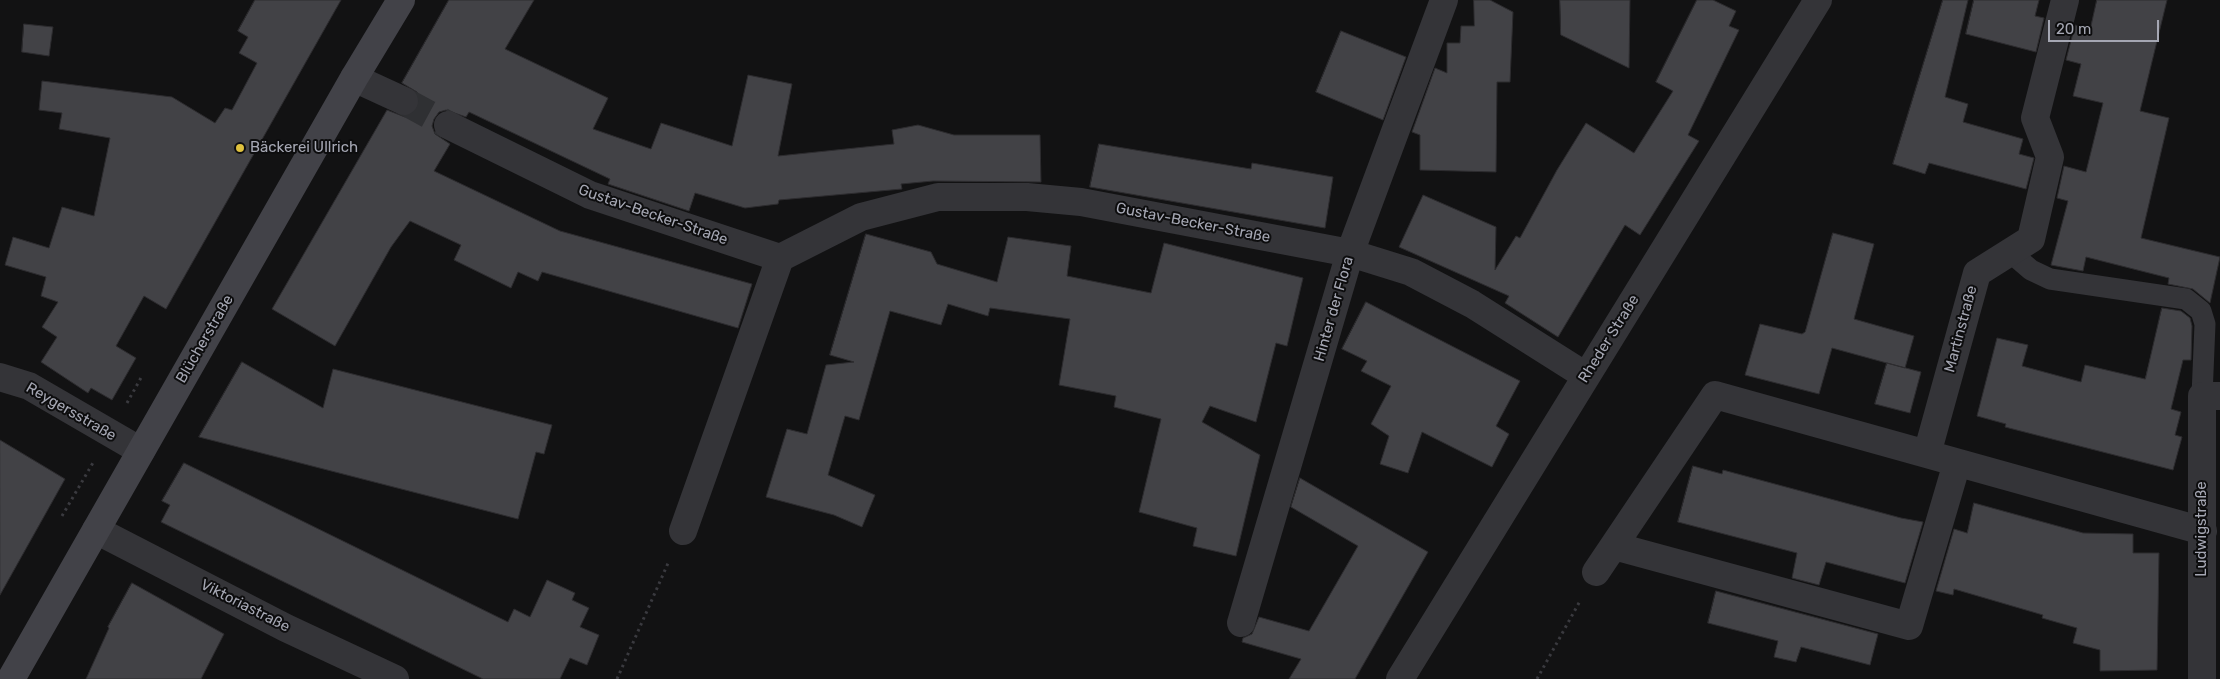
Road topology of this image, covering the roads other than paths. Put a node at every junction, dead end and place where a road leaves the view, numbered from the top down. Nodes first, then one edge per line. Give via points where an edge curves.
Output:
1 (401, 0) edge
2 (1444, 0) edge
3 (1818, 0) edge
4 (2065, 0) edge
5 (354, 78) junction
6 (404, 102) tunnel mouth
7 (448, 125) tunnel mouth
8 (2010, 252) junction
9 (1350, 253) junction
10 (780, 258) junction
11 (1586, 376) junction
12 (0, 377) edge
13 (2211, 396) edge
14 (141, 451) junction
15 (1927, 454) junction
16 (1958, 462) junction
17 (96, 530) junction
18 (683, 531) road end
19 (2203, 531) junction
20 (1614, 546) junction
21 (1596, 572) road end
22 (1241, 623) dead end
23 (11, 679) edge
24 (395, 679) edge
25 (1400, 679) edge
26 (2202, 679) edge

1 - 5 street, Blücherstraße
2 - 9 street, Hinter der Flora
3 - 11 street, Rheder Straße
4 - 8 street, Martinstraße via 2036,118 2050,157 2032,239
5 - 6 street
5 - 14 street, Blücherstraße
7 - 10 street, Gustav-Becker-Straße via 590,195
8 - 13 lane via 2031,270 2050,279 2186,299 2201,311 2205,324
8 - 15 street, Martinstraße via 1977,273
9 - 10 street, Gustav-Becker-Straße via 1081,202 1027,197 938,196 861,217
9 - 11 street, Gustav-Becker-Straße via 1411,272 1472,304
9 - 22 street, Hinter der Flora
10 - 18 street
11 - 25 street, Rheder Straße
12 - 14 street, Reygersstraße via 29,386
13 - 19 street, Ludwigstraße
14 - 17 street, Blücherstraße
15 - 16 street
15 - 20 street via 1715,395
16 - 19 street
16 - 20 street via 1909,626
17 - 23 street, Blücherstraße
17 - 24 street, Viktoriastraße via 286,628
19 - 26 street, Ludwigstraße
20 - 21 street

